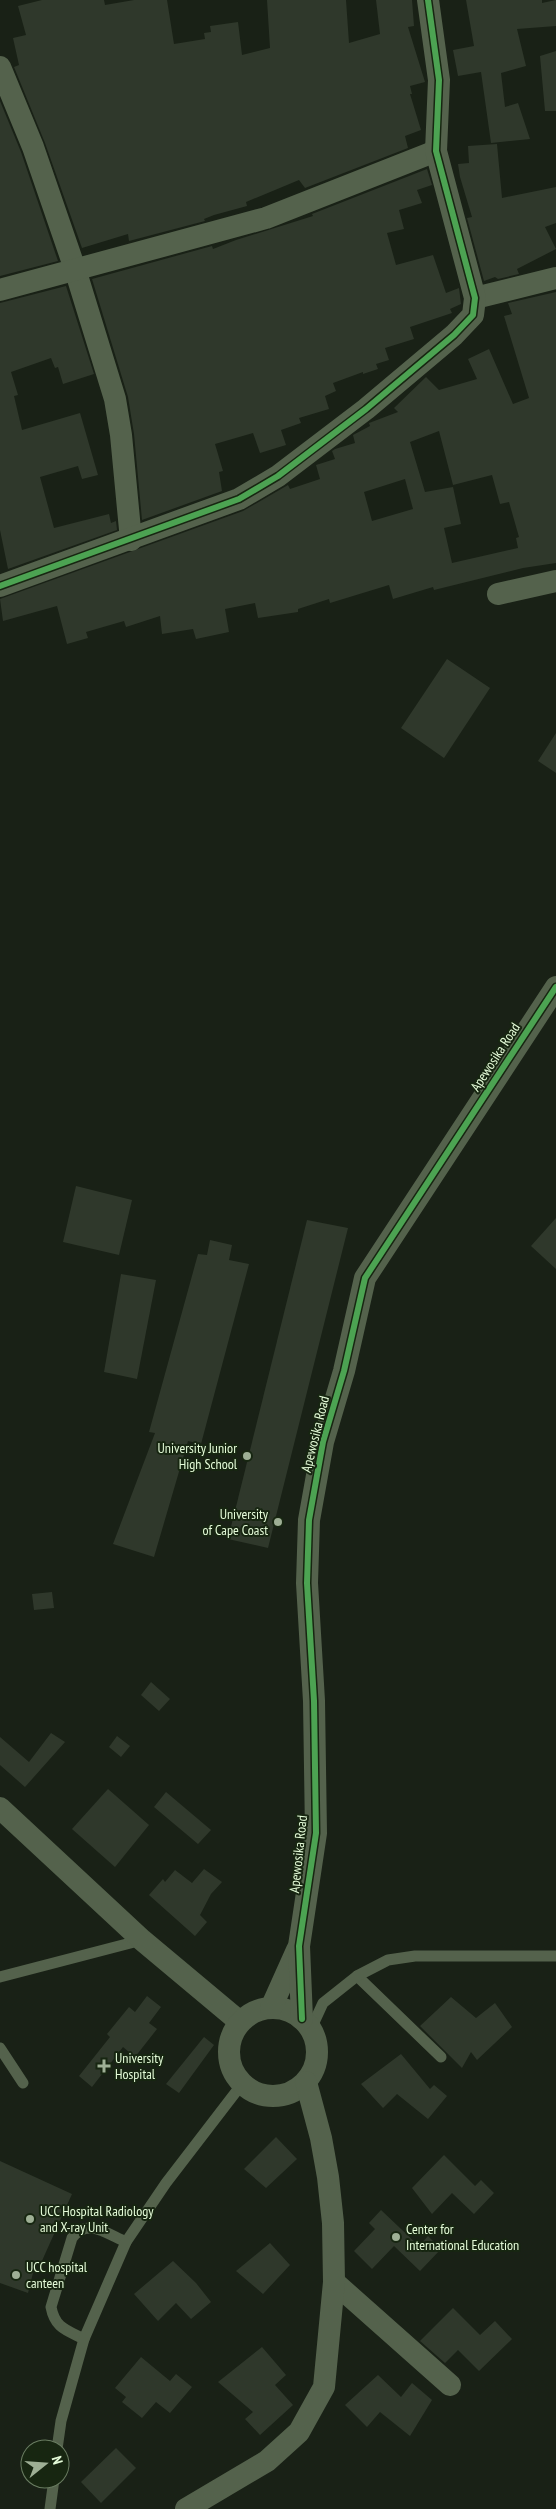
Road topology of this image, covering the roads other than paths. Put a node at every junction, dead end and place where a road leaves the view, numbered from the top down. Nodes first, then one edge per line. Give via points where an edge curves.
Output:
1 (428, 0) edge
2 (0, 67) edge
3 (436, 151) junction
4 (75, 269) junction
5 (556, 278) edge
6 (0, 290) edge
7 (475, 298) junction
8 (131, 540) junction
9 (556, 581) edge
10 (0, 585) edge
11 (498, 594) dead end
12 (556, 986) edge
13 (0, 1808) edge
14 (142, 1940) junction
15 (299, 1946) junction
16 (556, 1956) edge
17 (357, 1976) junction
18 (0, 1977) edge
19 (271, 2008) junction
20 (240, 2022) junction
21 (306, 2024) junction
22 (0, 2048) edge
23 (441, 2057) dead end
24 (306, 2082) junction
25 (23, 2083) dead end
26 (242, 2084) junction
27 (126, 2242) junction
28 (334, 2282) junction
29 (84, 2340) junction
30 (450, 2385) dead end
31 (58, 2439) edge
32 (53, 2489) edge
33 (50, 2509) edge
34 (186, 2509) edge

1 - 3 street via 439,80
2 - 4 street
3 - 4 street via 266,218
3 - 7 street
4 - 6 street
4 - 8 street via 115,400
5 - 7 street
7 - 8 street via 473,315 459,331 366,409 278,476 238,499
8 - 10 street
9 - 11 street
12 - 15 street, Apewosika Road via 365,1278 344,1371 323,1442 309,1520 316,1833
13 - 14 street
14 - 18 lane
14 - 20 street
15 - 19 street
15 - 21 street
16 - 17 lane via 415,1956 388,1960
17 - 21 lane via 323,2003
17 - 23 lane
19 - 20 street via 254,2012
19 - 21 street via 287,2010
20 - 26 street via 232,2033 229,2060
21 - 24 street via 316,2043 317,2057
22 - 25 lane
24 - 26 street via 292,2093 274,2097 257,2094
24 - 28 street via 328,2177
26 - 27 lane via 166,2183
27 - 29 lane
27 - 29 lane via 89,2226 78,2229 72,2238 51,2307 53,2319 60,2327
28 - 30 street
28 - 34 street via 324,2387 299,2432 267,2462
29 - 31 lane
32 - 33 lane

